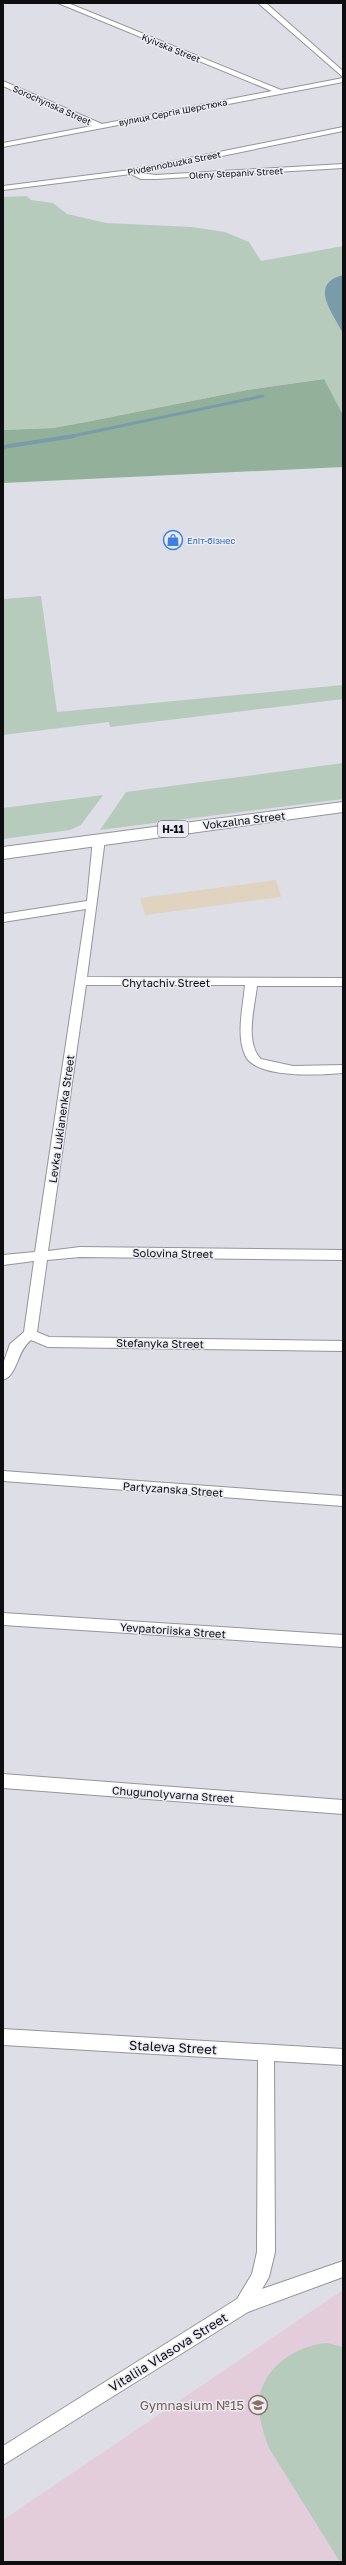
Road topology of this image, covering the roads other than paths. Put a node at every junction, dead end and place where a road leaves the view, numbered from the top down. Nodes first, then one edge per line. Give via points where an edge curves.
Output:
1 (62, 3) edge
2 (262, 6) edge
3 (343, 75) edge
4 (343, 80) edge
5 (3, 83) edge
6 (280, 92) junction
7 (100, 126) junction
8 (343, 129) edge
9 (3, 146) edge
10 (343, 166) edge
11 (130, 172) junction
12 (3, 188) edge
13 (343, 806) edge
14 (99, 839) junction
15 (3, 853) edge
16 (92, 904) junction
17 (3, 918) edge
18 (81, 981) junction
19 (251, 982) junction
20 (343, 982) edge
21 (343, 1069) edge
22 (41, 1255) junction
23 (343, 1255) edge
24 (3, 1260) edge
25 (30, 1334) junction
26 (343, 1346) edge
27 (3, 1375) edge
28 (3, 1476) edge
29 (343, 1502) edge
30 (3, 1619) edge
31 (343, 1641) edge
32 (3, 1781) edge
33 (343, 1807) edge
34 (3, 2037) edge
35 (266, 2052) junction
36 (343, 2057) edge
37 (343, 2270) edge
38 (243, 2305) junction
39 (3, 2456) edge

1 - 6 street, Kyivska Street
2 - 3 street
4 - 6 street, вулиця Сергія Шерстюка
5 - 7 street, Sorochynska Street
6 - 7 street, вулиця Сергія Шерстюка
7 - 9 street, вулиця Сергія Шерстюка
8 - 11 street, Pivdennobuzka Street
10 - 11 street, Oleny Stepaniv Street via 156,177 141,177
11 - 12 street, Pivdennobuzka Street
13 - 14 main road, Vokzalna Street / Н-11
14 - 15 main road, Vokzalna Street / Н-11
14 - 16 street, Levka Lukianenka Street
16 - 17 street
16 - 18 street, Levka Lukianenka Street
18 - 19 street, Chytachiv Street
18 - 22 street, Levka Lukianenka Street
19 - 20 street, Chytachiv Street
19 - 21 street via 247,1041 252,1057 264,1066 304,1070
22 - 23 street, Solovina Street via 80,1252
22 - 24 street, Solovina Street
22 - 25 street, Levka Lukianenka Street
25 - 26 street, Stefanyka Street via 48,1342
25 - 27 street via 17,1344 8,1369
28 - 29 street, Partyzanska Street
30 - 31 street, Yevpatoriiska Street
32 - 33 street, Chugunolyvarna Street
34 - 35 street, Staleva Street
35 - 36 street, Staleva Street
35 - 38 street via 266,2252 260,2277
37 - 38 street, Vitaliia Vlasova Street
38 - 39 street, Vitaliia Vlasova Street

